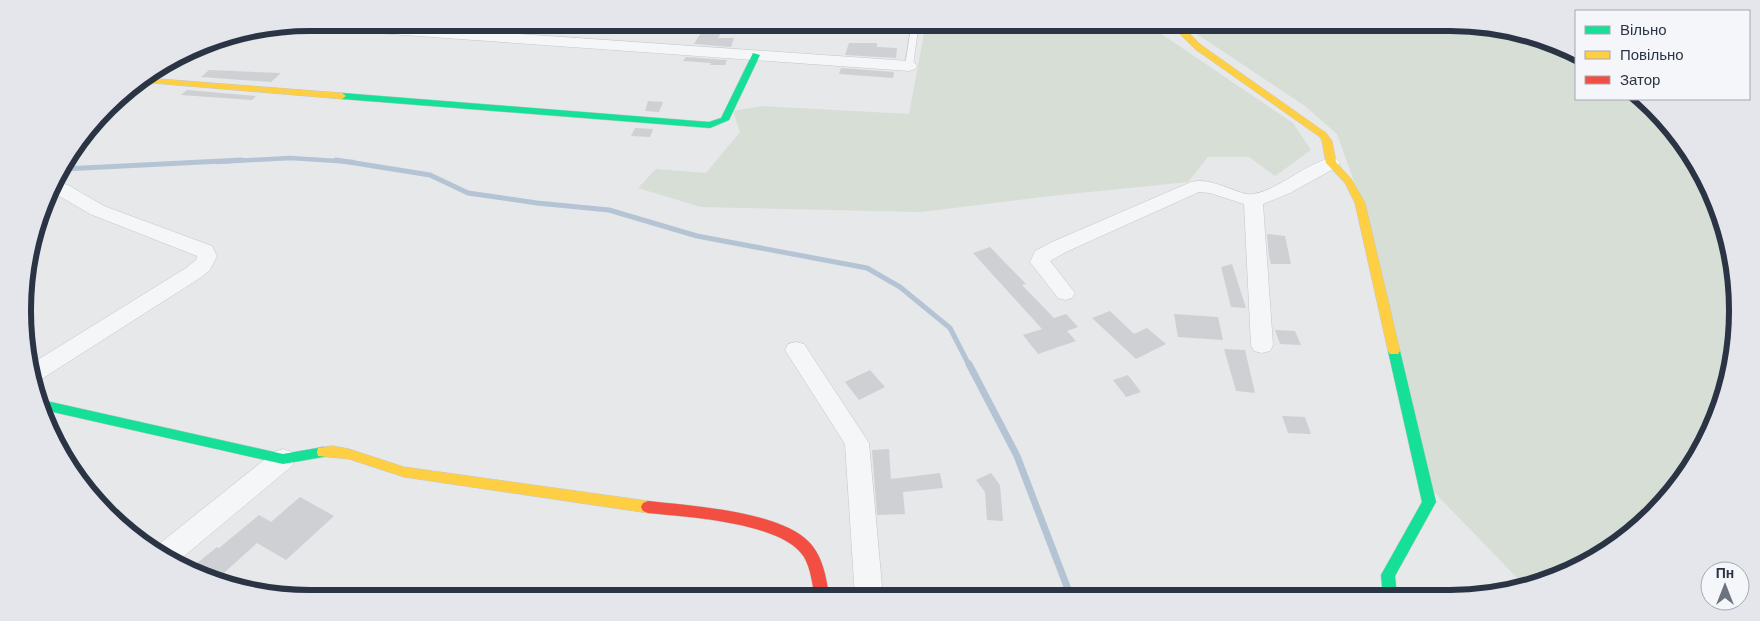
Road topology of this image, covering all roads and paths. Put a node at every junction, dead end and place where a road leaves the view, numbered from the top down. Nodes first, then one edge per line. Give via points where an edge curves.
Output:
1 (407, 31) edge
2 (915, 31) edge
3 (1182, 31) edge
4 (756, 55) junction
5 (909, 66) joint
6 (152, 81) edge
7 (1331, 163) junction
8 (61, 189) dead end
9 (1253, 200) junction
10 (1065, 293) dead end
11 (1262, 345) dead end
12 (796, 350) dead end
13 (38, 370) edge
14 (49, 408) edge
15 (283, 459) junction
16 (170, 551) edge
17 (821, 590) edge
18 (868, 590) edge
19 (1389, 590) edge

1 - 4 street
2 - 5 lane
3 - 7 street via 1198,47 1323,135
4 - 5 street
4 - 6 street via 725,120 710,125
7 - 9 street via 1284,189
7 - 19 street via 1349,182 1360,203 1429,502 1388,574
8 - 13 street via 97,210 205,251 208,255 199,268 178,283
9 - 10 street via 1196,186 1059,247 1042,256 1040,262
9 - 11 street
12 - 18 street via 857,443
14 - 15 street
15 - 16 street
15 - 17 street via 332,451 404,472 776,528 804,544 812,556

